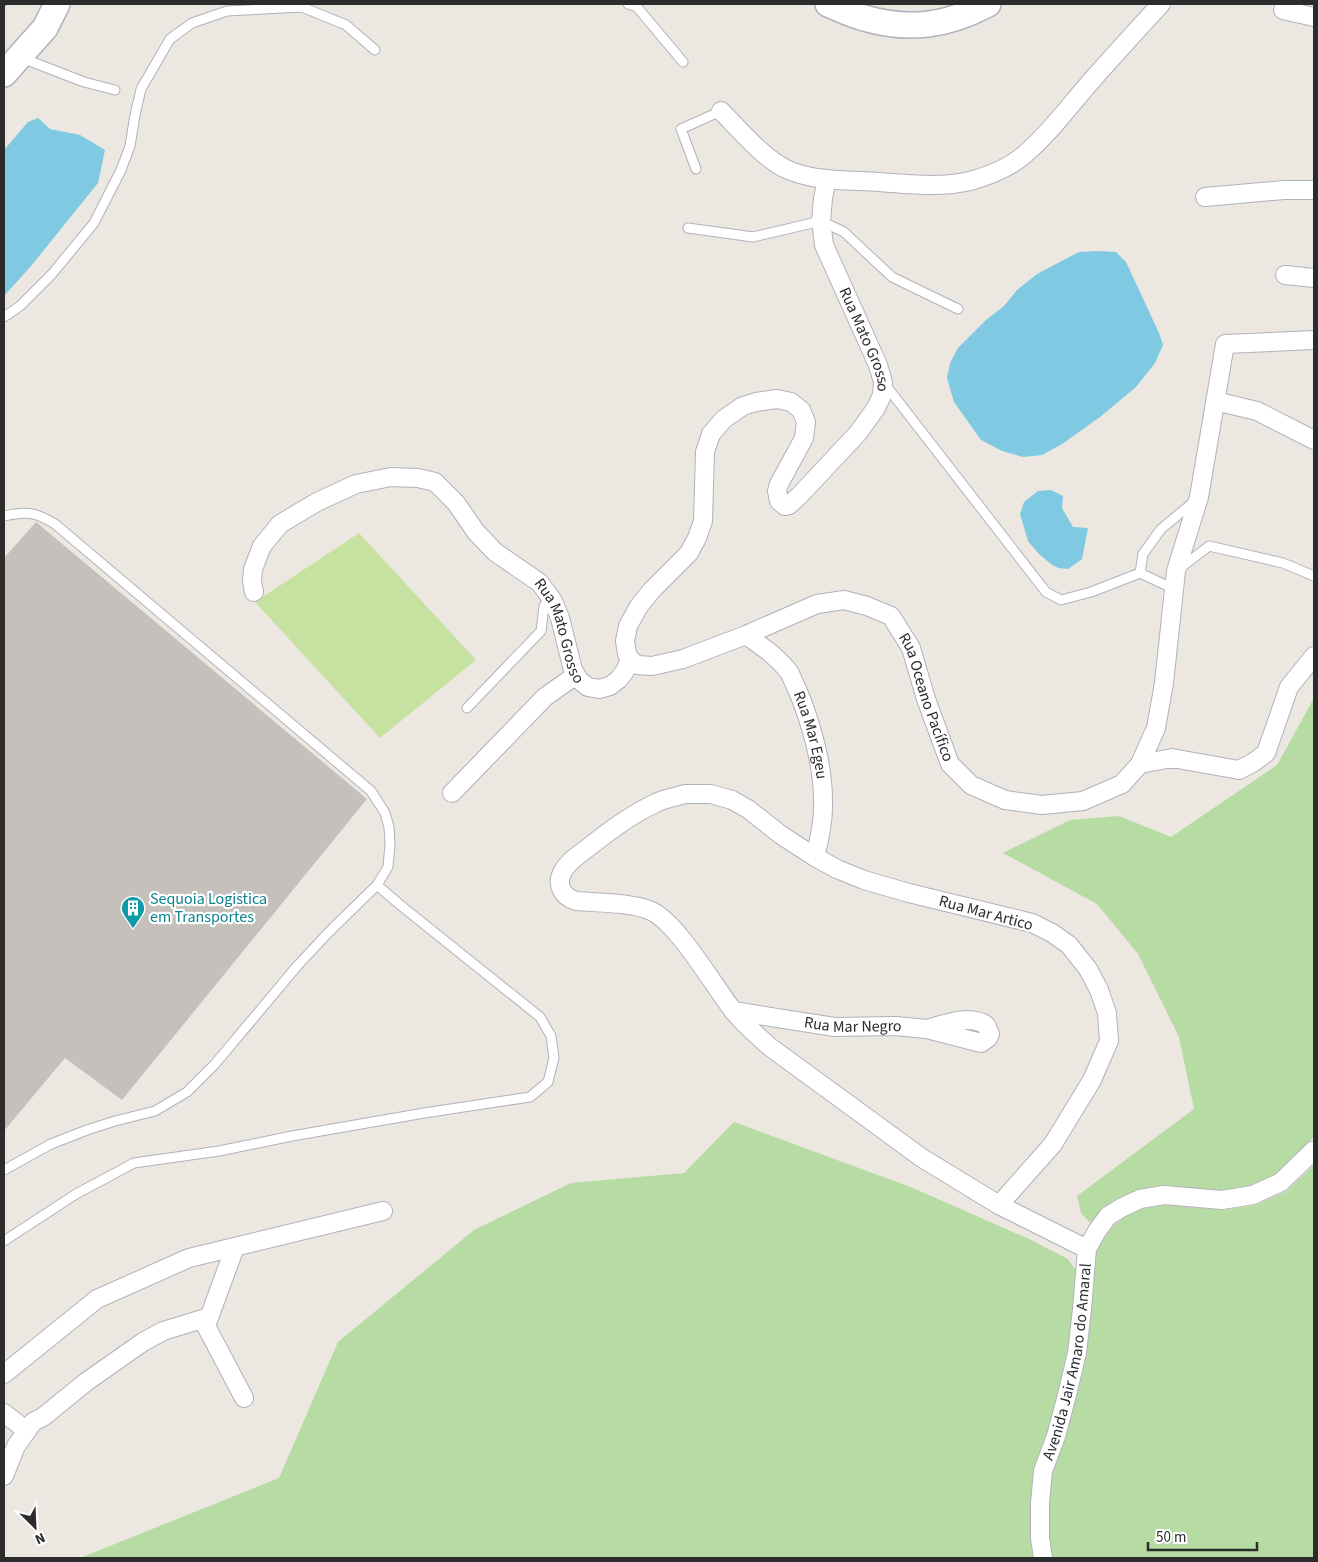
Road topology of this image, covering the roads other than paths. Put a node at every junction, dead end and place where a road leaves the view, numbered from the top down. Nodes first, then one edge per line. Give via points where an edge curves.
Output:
1 (57, 4) edge
2 (628, 4) edge
3 (828, 4) edge
4 (988, 4) edge
5 (1161, 4) edge
6 (1283, 10) dead end
7 (1314, 17) edge
8 (375, 50) dead end
9 (683, 62) dead end
10 (12, 65) edge
11 (115, 90) dead end
12 (721, 111) joint
13 (696, 169) dead end
14 (827, 179) junction
15 (1314, 190) edge
16 (1205, 196) dead end
17 (821, 221) junction
18 (688, 228) dead end
19 (1286, 275) dead end
20 (1314, 278) edge
21 (958, 310) dead end
22 (4, 317) edge
23 (1314, 340) edge
24 (883, 382) junction
25 (1215, 401) junction
26 (1314, 440) edge
27 (1199, 497) junction
28 (4, 516) edge
29 (1176, 571) junction
30 (1140, 573) junction
31 (1314, 576) edge
32 (1174, 588) junction
33 (254, 592) dead end
34 (550, 596) junction
35 (746, 635) junction
36 (1314, 656) edge
37 (630, 659) junction
38 (576, 675) junction
39 (467, 708) dead end
40 (1140, 764) junction
41 (452, 793) dead end
42 (814, 856) junction
43 (377, 885) junction
44 (733, 1011) junction
45 (974, 1042) dead end
46 (1314, 1150) edge
47 (4, 1170) edge
48 (999, 1205) junction
49 (383, 1211) dead end
50 (4, 1241) edge
51 (235, 1247) junction
52 (1087, 1249) junction
53 (209, 1317) junction
54 (4, 1374) edge
55 (244, 1398) dead end
56 (4, 1413) edge
57 (27, 1431) junction
58 (4, 1476) edge
59 (1043, 1558) edge

1 - 10 main road via 45,28
2 - 9 lane via 637,7
3 - 4 main road via 863,18 903,26 939,23
5 - 14 street via 1058,121 1023,156 1000,170 970,181 946,185
6 - 7 street
8 - 22 lane via 346,25 302,7 227,11 192,23 170,39 141,89 130,146 94,223 52,274
10 - 11 lane
12 - 13 lane via 681,129
12 - 14 street via 769,158 786,169
14 - 17 street, Rua Mato Grosso
15 - 16 street
17 - 18 lane via 754,237
17 - 21 lane via 844,232 892,277
17 - 24 street, Rua Mato Grosso via 824,245
19 - 20 street
23 - 25 street, Rua Oceano Pacífico via 1225,344
24 - 30 lane via 1046,592 1061,600
24 - 37 street, Rua Mato Grosso via 876,408 858,433 799,496 785,506 779,501 777,491 804,438 806,422 801,410 791,402 777,399 742,406 724,419 711,434 706,452 703,521 697,538 689,552 639,606 628,626 625,641
25 - 26 street via 1257,411
25 - 27 street, Rua Oceano Pacífico
27 - 29 street, Rua Oceano Pacífico
27 - 30 lane via 1161,529 1143,554
28 - 43 lane via 22,512 40,515 56,524 371,791 385,813 389,827 388,867
29 - 31 lane via 1209,546 1283,563
29 - 32 street, Rua Oceano Pacífico
30 - 32 lane
32 - 40 street, Rua Oceano Pacífico via 1156,728
33 - 34 street, Rua Mato Grosso via 253,569 262,546 280,524 356,484 391,477 435,482 494,552 540,583
34 - 38 street, Rua Mato Grosso via 560,618
34 - 39 lane via 544,606 540,631
35 - 37 street, Rua Oceano Pacífico via 683,659 652,666 637,665
35 - 40 street, Rua Oceano Pacífico via 817,604 844,600 891,616 910,648 950,764 970,785 1005,800 1042,805 1084,801 1122,784
35 - 42 street, Rua Mar Egeu via 773,654 790,673 803,702 820,768 823,800 821,832
36 - 40 street via 1289,687 1266,753 1254,762 1238,770 1172,758
37 - 38 street, Rua Mato Grosso via 619,680 610,686 588,687
38 - 41 street via 545,697
42 - 44 street, Rua Mar Artico via 732,800 711,794 686,794 658,801 634,814 571,861 562,872 563,894 569,898 632,905 651,910 663,918 676,931
42 - 48 street, Rua Mar Artico via 864,880 1032,923 1069,944 1088,969 1106,1013 1108,1041 1092,1080 1053,1144
43 - 47 lane via 328,932 187,1092 155,1112 87,1130 52,1144
43 - 50 lane via 540,1016 552,1036 554,1058 548,1082 530,1097 134,1163 76,1194
44 - 45 street, Rua Mar Negro via 835,1027 927,1029
44 - 48 street via 778,1053 922,1158
46 - 52 street, Avenida Jair Amaro do Amaral via 1281,1182 1253,1195 1222,1200 1164,1195 1140,1199 1108,1216
48 - 52 street
49 - 51 street
51 - 53 street
51 - 54 street via 189,1258 96,1298
52 - 59 street, Avenida Jair Amaro do Amaral via 1077,1354 1043,1471 1040,1503
53 - 55 street via 206,1326
53 - 57 street via 163,1331 143,1342 33,1422
56 - 57 street
57 - 58 street via 16,1446

